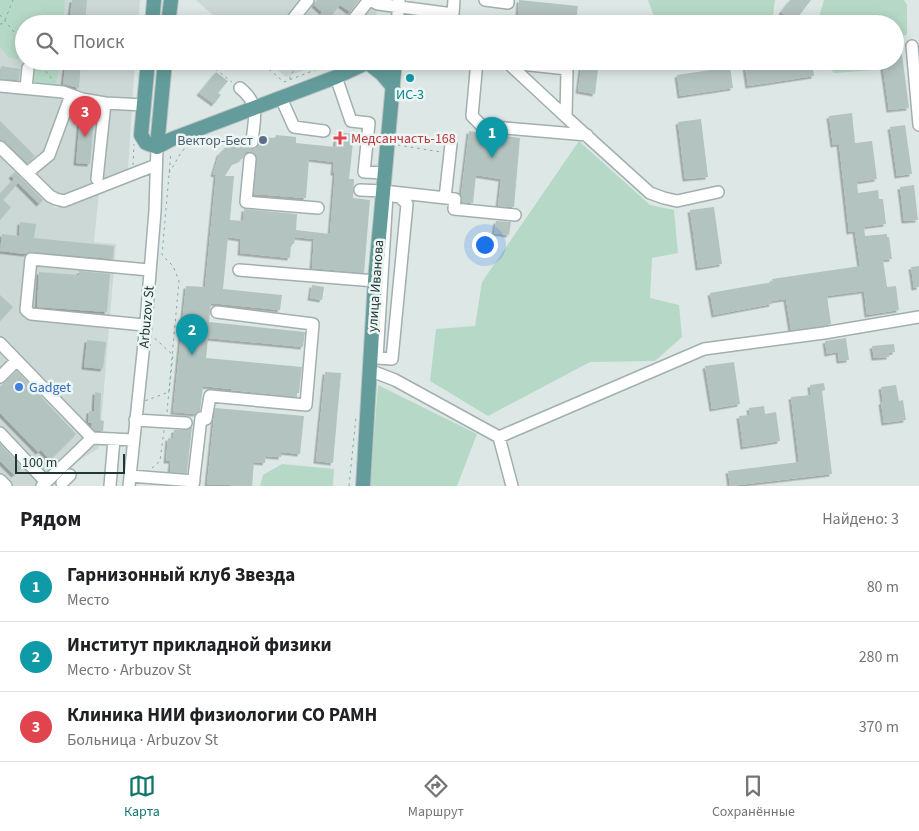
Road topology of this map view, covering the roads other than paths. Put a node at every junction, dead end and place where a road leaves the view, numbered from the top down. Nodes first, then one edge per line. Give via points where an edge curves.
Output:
1 (154, 0) edge
2 (171, 0) edge
3 (308, 0) edge
4 (369, 0) edge
5 (454, 0) edge
6 (485, 0) edge
7 (508, 0) edge
8 (399, 4) edge
9 (153, 15) edge
10 (173, 15) edge
11 (296, 15) edge
12 (357, 15) edge
13 (912, 46) dead end
14 (28, 70) edge
15 (147, 70) edge
16 (165, 70) edge
17 (352, 70) edge
18 (378, 70) edge
19 (394, 70) edge
20 (476, 70) edge
21 (516, 70) edge
22 (567, 70) edge
23 (336, 77) junction
24 (0, 86) edge
25 (393, 87) junction
26 (26, 88) junction
27 (240, 88) road end
28 (67, 93) junction
29 (281, 98) junction
30 (105, 103) junction
31 (144, 105) junction
32 (254, 109) junction
33 (566, 117) junction
34 (919, 124) edge
35 (324, 131) dead end
36 (587, 135) junction
37 (252, 142) dead end
38 (0, 147) edge
39 (164, 147) junction
40 (451, 149) road end
41 (250, 158) dead end
42 (156, 165) junction
43 (27, 173) junction
44 (385, 173) junction
45 (97, 179) dead end
46 (360, 190) dead end
47 (383, 191) junction
48 (718, 192) dead end
49 (400, 197) joint
50 (445, 198) junction
51 (318, 208) dead end
52 (515, 215) dead end
53 (150, 270) junction
54 (239, 270) dead end
55 (375, 281) junction
56 (217, 312) dead end
57 (919, 317) edge
58 (144, 325) junction
59 (0, 343) edge
60 (16, 361) junction
61 (369, 370) junction
62 (0, 377) edge
63 (135, 420) junction
64 (186, 423) dead end
65 (0, 433) edge
66 (499, 436) junction
67 (92, 438) junction
68 (114, 439) junction
69 (132, 440) junction
70 (0, 480) edge
71 (129, 481) edge
72 (44, 484) edge
73 (193, 484) edge
74 (6, 486) edge
75 (110, 486) edge
76 (363, 486) edge
77 (512, 486) edge

1 - 9 main road
2 - 10 main road
3 - 11 street
4 - 8 street via 378,4
4 - 12 street
5 - 8 street via 453,14
6 - 7 street via 508,3
13 - 34 street
14 - 26 street
15 - 31 main road
16 - 39 main road, Arbuzov St
17 - 23 main road
18 - 25 main road
19 - 25 main road, улица Иванова
20 - 36 street via 472,116 482,126
21 - 33 street
22 - 33 street
23 - 29 main road
23 - 44 street via 351,121 369,123 364,172
24 - 26 street
25 - 44 main road, улица Иванова
26 - 28 street
27 - 32 street via 251,99
28 - 30 street
28 - 43 street via 49,155
29 - 32 main road
29 - 35 street via 294,127
30 - 31 street
30 - 45 street
31 - 39 main road via 140,135 146,143
32 - 37 street
32 - 39 main road via 172,139
33 - 36 street
36 - 48 street via 650,193 678,201
38 - 43 street
39 - 42 street, Arbuzov St
40 - 50 street
41 - 51 street via 246,202
42 - 43 street via 64,201 50,196
42 - 53 street, Arbuzov St
44 - 47 main road, улица Иванова
46 - 47 street
47 - 50 street
47 - 55 main road, улица Иванова
49 - 49 street via 407,204 392,359 377,358 387,195
50 - 52 street via 455,199 454,209
53 - 58 street, Arbuzov St
53 - 58 street via 31,259 28,284 26,310 32,314
54 - 55 street
55 - 61 main road, улица Иванова
56 - 73 street via 313,324 306,405 210,396 206,419 201,418
57 - 66 street via 704,349
58 - 63 street, Arbuzov St
59 - 60 street
60 - 62 street
60 - 67 street
61 - 66 street via 395,380
61 - 76 main road, улица Иванова
63 - 64 street
63 - 69 street, Arbuzov St
65 - 72 street
66 - 77 street
67 - 68 street
67 - 72 street
68 - 69 street
68 - 75 street
69 - 71 street, Arbuzov St
70 - 74 street
71 - 73 street via 147,477

